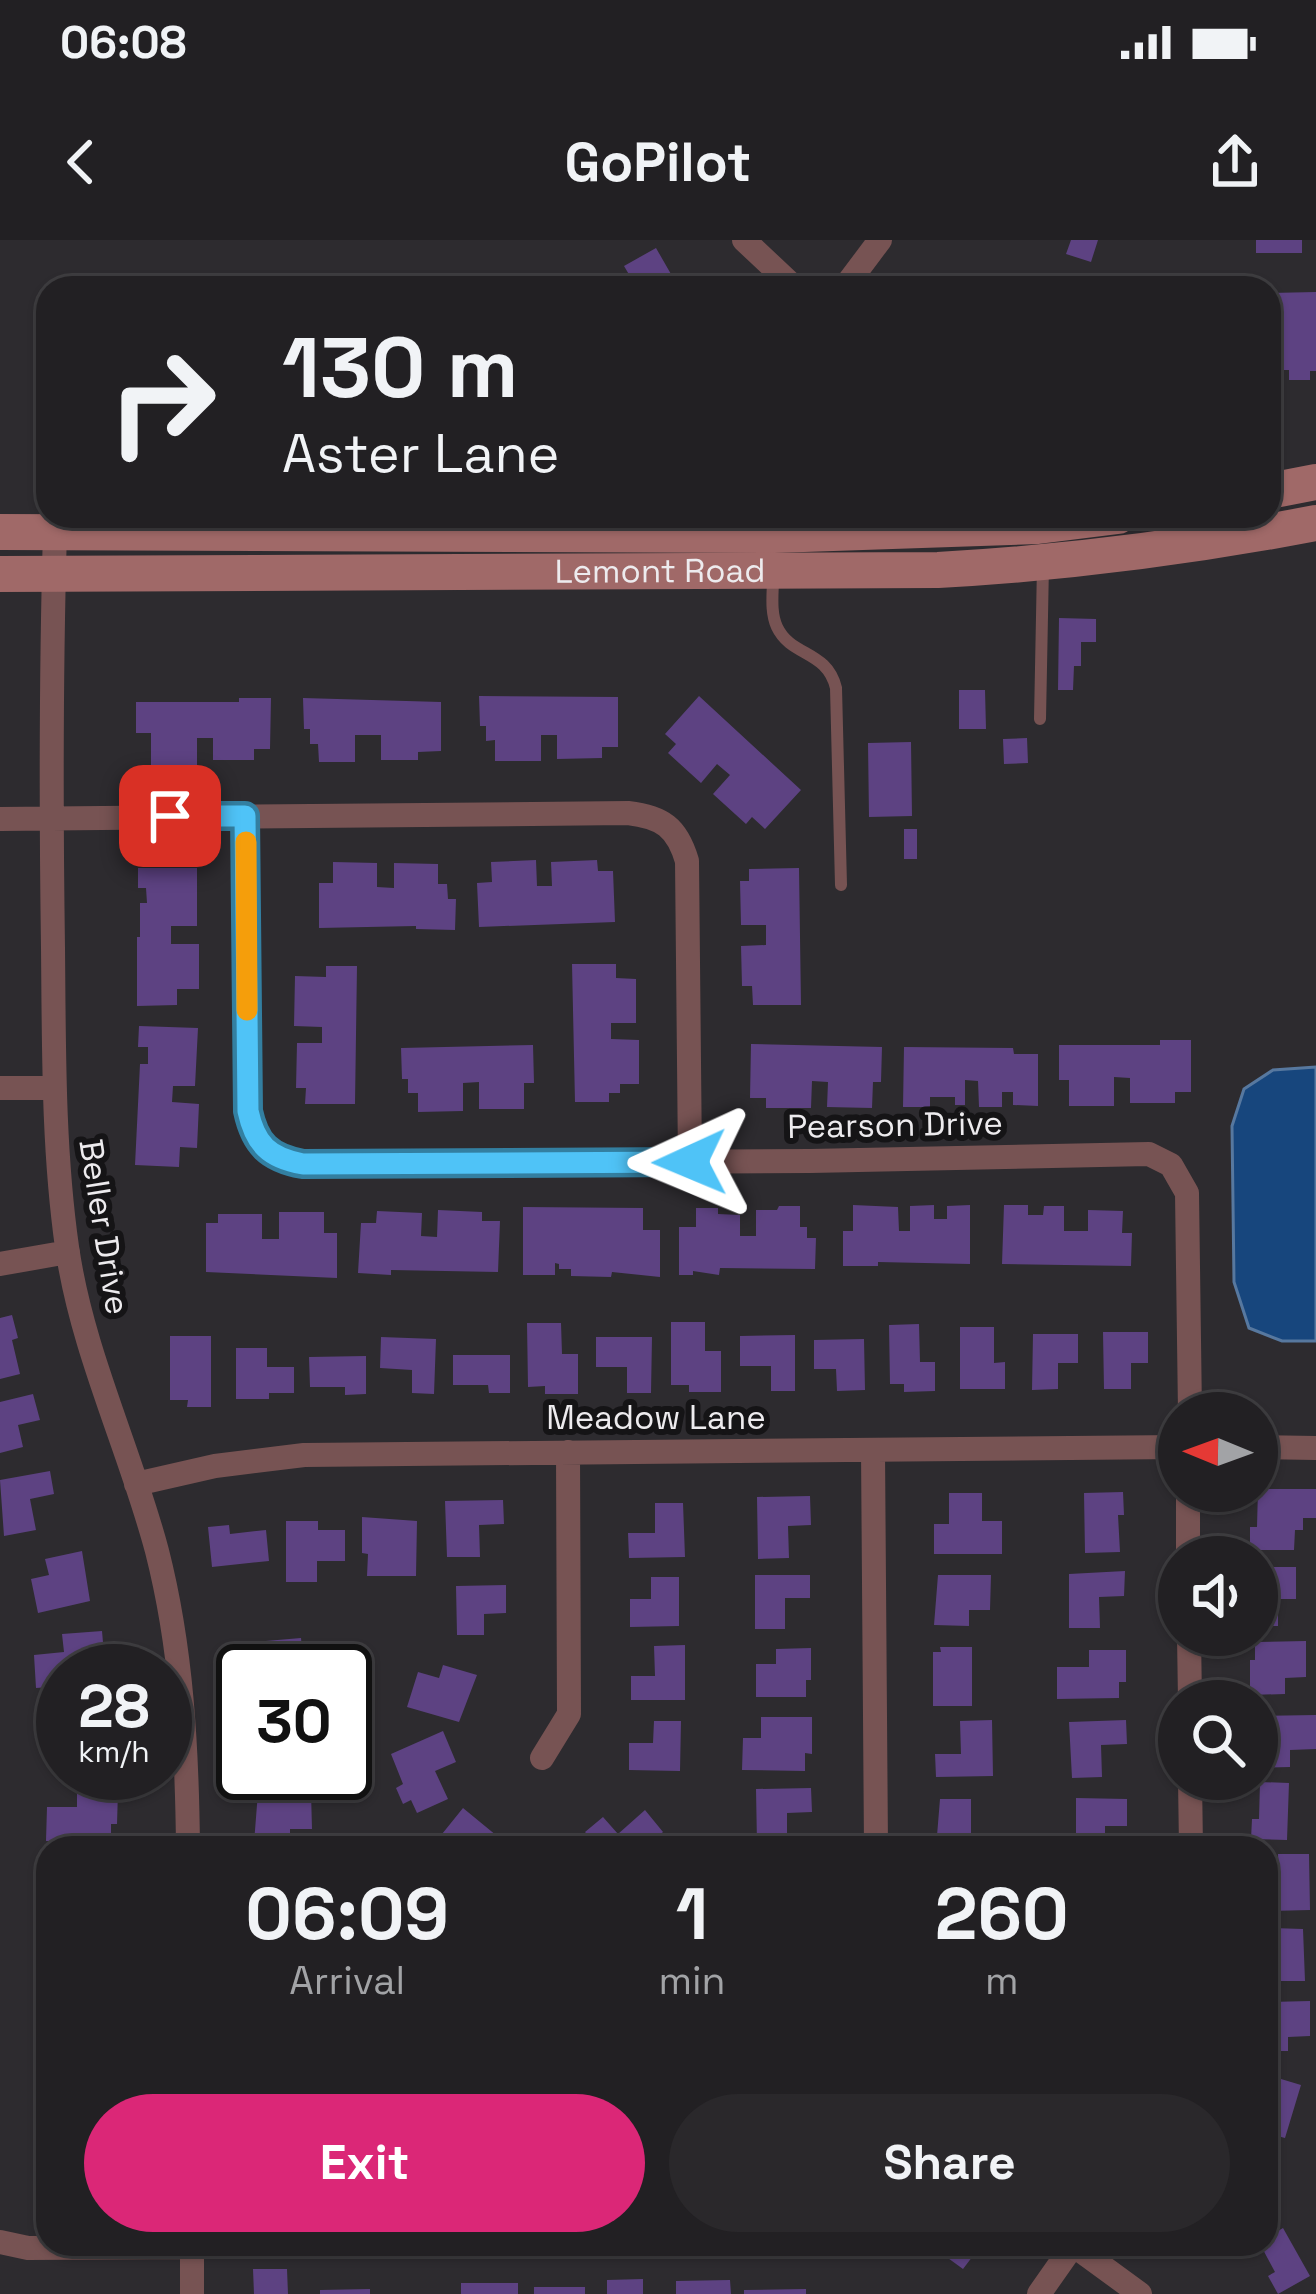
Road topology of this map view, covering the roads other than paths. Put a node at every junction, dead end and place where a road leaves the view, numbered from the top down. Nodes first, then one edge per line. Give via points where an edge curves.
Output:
1 (744, 240) edge
2 (880, 240) edge
3 (782, 276) edge
4 (853, 276) edge
5 (1316, 482) edge
6 (1281, 489) edge
7 (1316, 523) edge
8 (179, 528) edge
9 (303, 528) edge
10 (371, 528) edge
11 (1008, 528) edge
12 (55, 531) junction
13 (0, 532) edge
14 (757, 545) edge
15 (1043, 564) junction
16 (0, 574) edge
17 (54, 574) junction
18 (303, 574) junction
19 (1040, 719) dead end
20 (245, 816) junction
21 (0, 818) edge
22 (51, 818) junction
23 (841, 885) dead end
24 (0, 1088) edge
25 (54, 1088) junction
26 (690, 1162) junction
27 (68, 1252) junction
28 (0, 1264) edge
29 (1190, 1392) edge
30 (1158, 1447) edge
31 (1278, 1448) edge
32 (1316, 1448) edge
33 (873, 1450) junction
34 (568, 1452) junction
35 (136, 1484) junction
36 (542, 1758) dead end
37 (1190, 1800) edge
38 (188, 1836) edge
39 (876, 1836) edge
40 (1191, 1836) edge
41 (0, 2242) edge
42 (36, 2248) edge
43 (192, 2256) edge
44 (1066, 2256) edge
45 (1090, 2256) edge
46 (192, 2294) edge
47 (1039, 2294) edge
48 (1140, 2294) edge

1 - 3 street
2 - 4 street
5 - 6 main road
7 - 15 main road, Lemont Road
8 - 12 main road, Lemont Road
9 - 18 street
10 - 14 main road, Lemont Road
11 - 14 main road, Lemont Road
12 - 13 main road, Lemont Road
12 - 17 street, Beller Drive
14 - 15 main road, Lemont Road via 938,570
14 - 18 main road, Lemont Road
14 - 23 lane via 778,630 828,666 836,688
15 - 19 lane
16 - 17 main road, Lemont Road
17 - 18 main road, Lemont Road
17 - 22 street, Beller Drive
20 - 22 street
20 - 26 street, Pearson Drive via 248,1111 261,1147 303,1164
20 - 26 street via 628,813 671,827 687,861
21 - 22 street
22 - 25 street, Beller Drive
24 - 25 street
25 - 27 street, Beller Drive
26 - 29 street, Pearson Drive via 1138,1152 1172,1165 1187,1193
27 - 28 street
27 - 35 street, Beller Drive
30 - 33 street, Meadow Lane
31 - 32 street
33 - 34 street, Meadow Lane
33 - 39 street
34 - 35 street, Meadow Lane via 290,1456
34 - 36 street via 569,1714
35 - 38 street, Beller Drive via 179,1662
37 - 40 street
41 - 42 street
43 - 46 street
44 - 47 street
45 - 48 street

